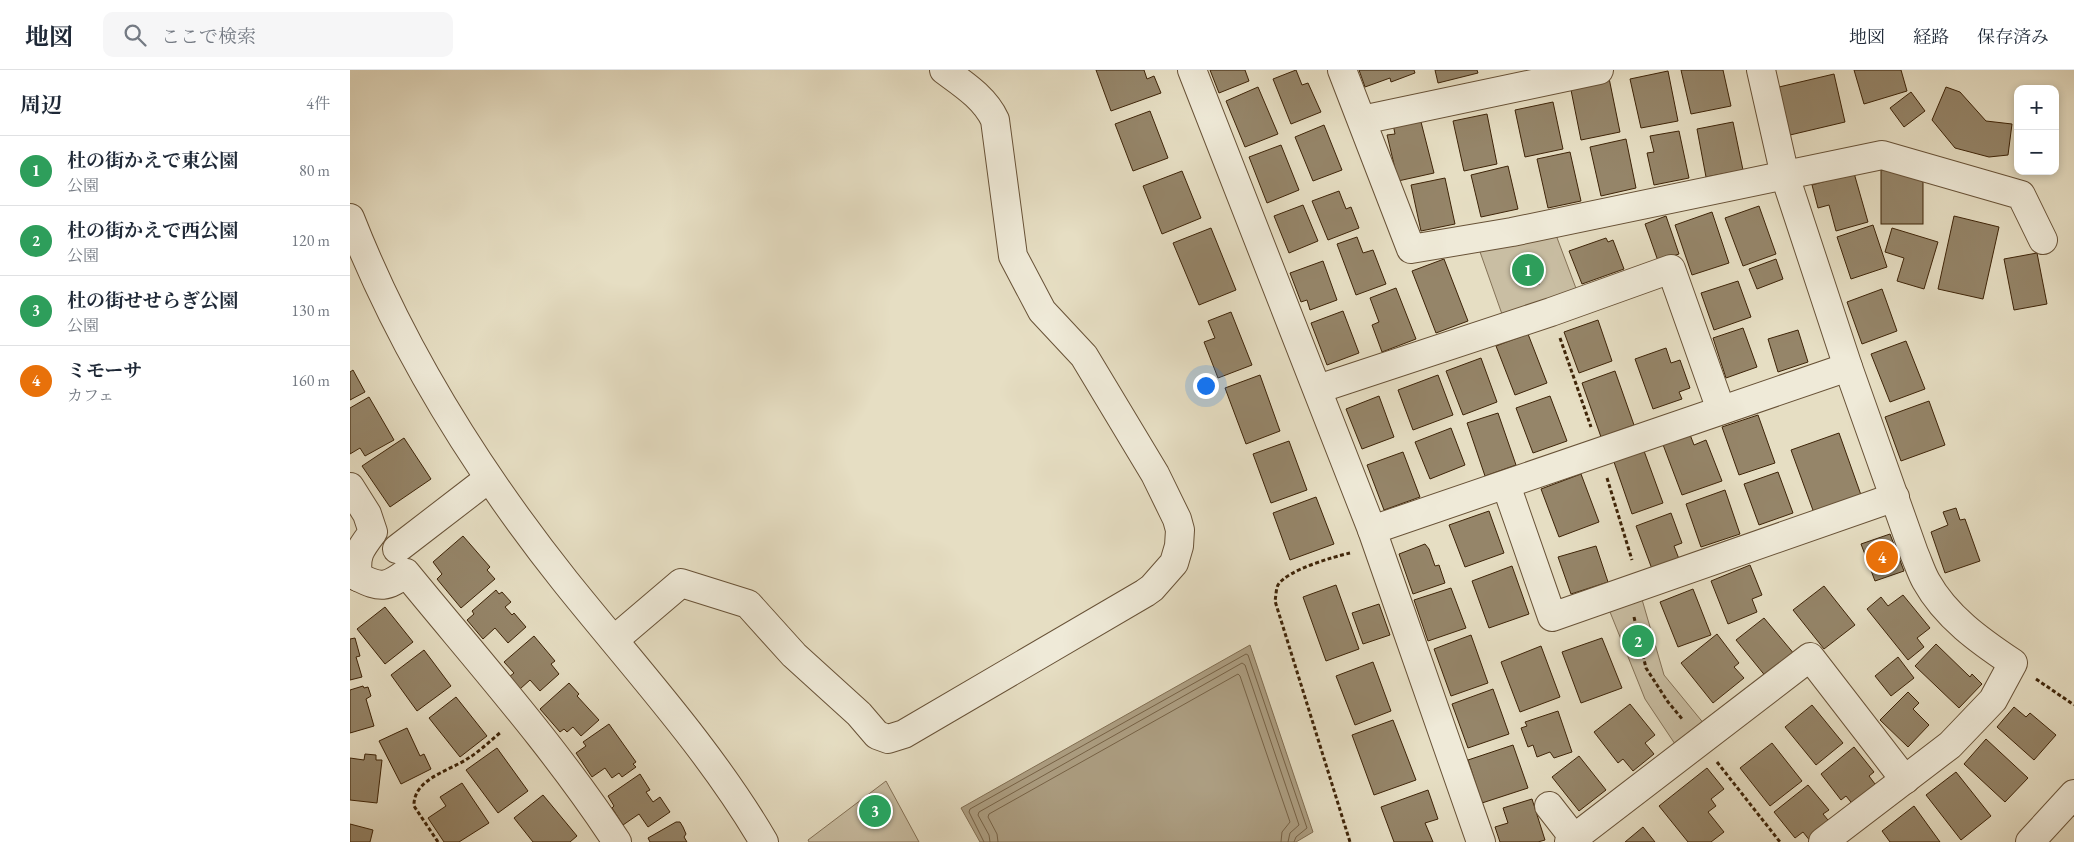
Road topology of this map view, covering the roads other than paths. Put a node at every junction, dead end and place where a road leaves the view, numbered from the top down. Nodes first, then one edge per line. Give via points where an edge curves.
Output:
1 (944, 70) edge
2 (1192, 70) edge
3 (1342, 70) edge
4 (1599, 70) edge
5 (1761, 70) edge
6 (1362, 120) junction
7 (1785, 176) junction
8 (350, 218) edge
9 (2043, 240) dead end
10 (1848, 367) junction
11 (1318, 389) junction
12 (1721, 410) junction
13 (488, 479) junction
14 (1506, 485) junction
15 (350, 487) edge
16 (1895, 497) junction
17 (373, 532) junction
18 (1375, 538) junction
19 (402, 561) junction
20 (354, 580) edge
21 (614, 640) junction
22 (1905, 780) junction
23 (2074, 794) edge
24 (1549, 806) dead end
25 (1571, 840) edge
26 (617, 842) edge
27 (764, 842) edge
28 (1481, 842) edge
29 (1823, 842) edge
30 (2030, 842) edge

1 - 21 street via 972,90 991,110 1013,256 1042,311 1084,356 1155,474 1180,530 1174,563 1145,593 904,734 888,739 877,736 859,714 794,655 748,604 681,583
2 - 11 street
3 - 6 street
4 - 6 street
5 - 7 street
6 - 7 street via 1411,249 1512,232
7 - 9 street via 1882,155 2021,195
7 - 10 street
8 - 13 street via 369,266 431,389
10 - 12 street
10 - 16 street
11 - 12 street via 1671,269
11 - 18 street
12 - 14 street
13 - 19 street
13 - 21 street
14 - 16 street via 1552,617
14 - 18 street
15 - 17 street via 367,514
16 - 22 street via 1926,582 1947,610 1974,637 2013,663 1993,700 1950,745
17 - 19 street
17 - 20 street via 358,554
18 - 28 street
19 - 20 street via 391,584 380,586
19 - 26 street via 596,810
21 - 27 street via 703,751
22 - 25 street via 1810,657
22 - 29 street
23 - 30 street
24 - 25 street

